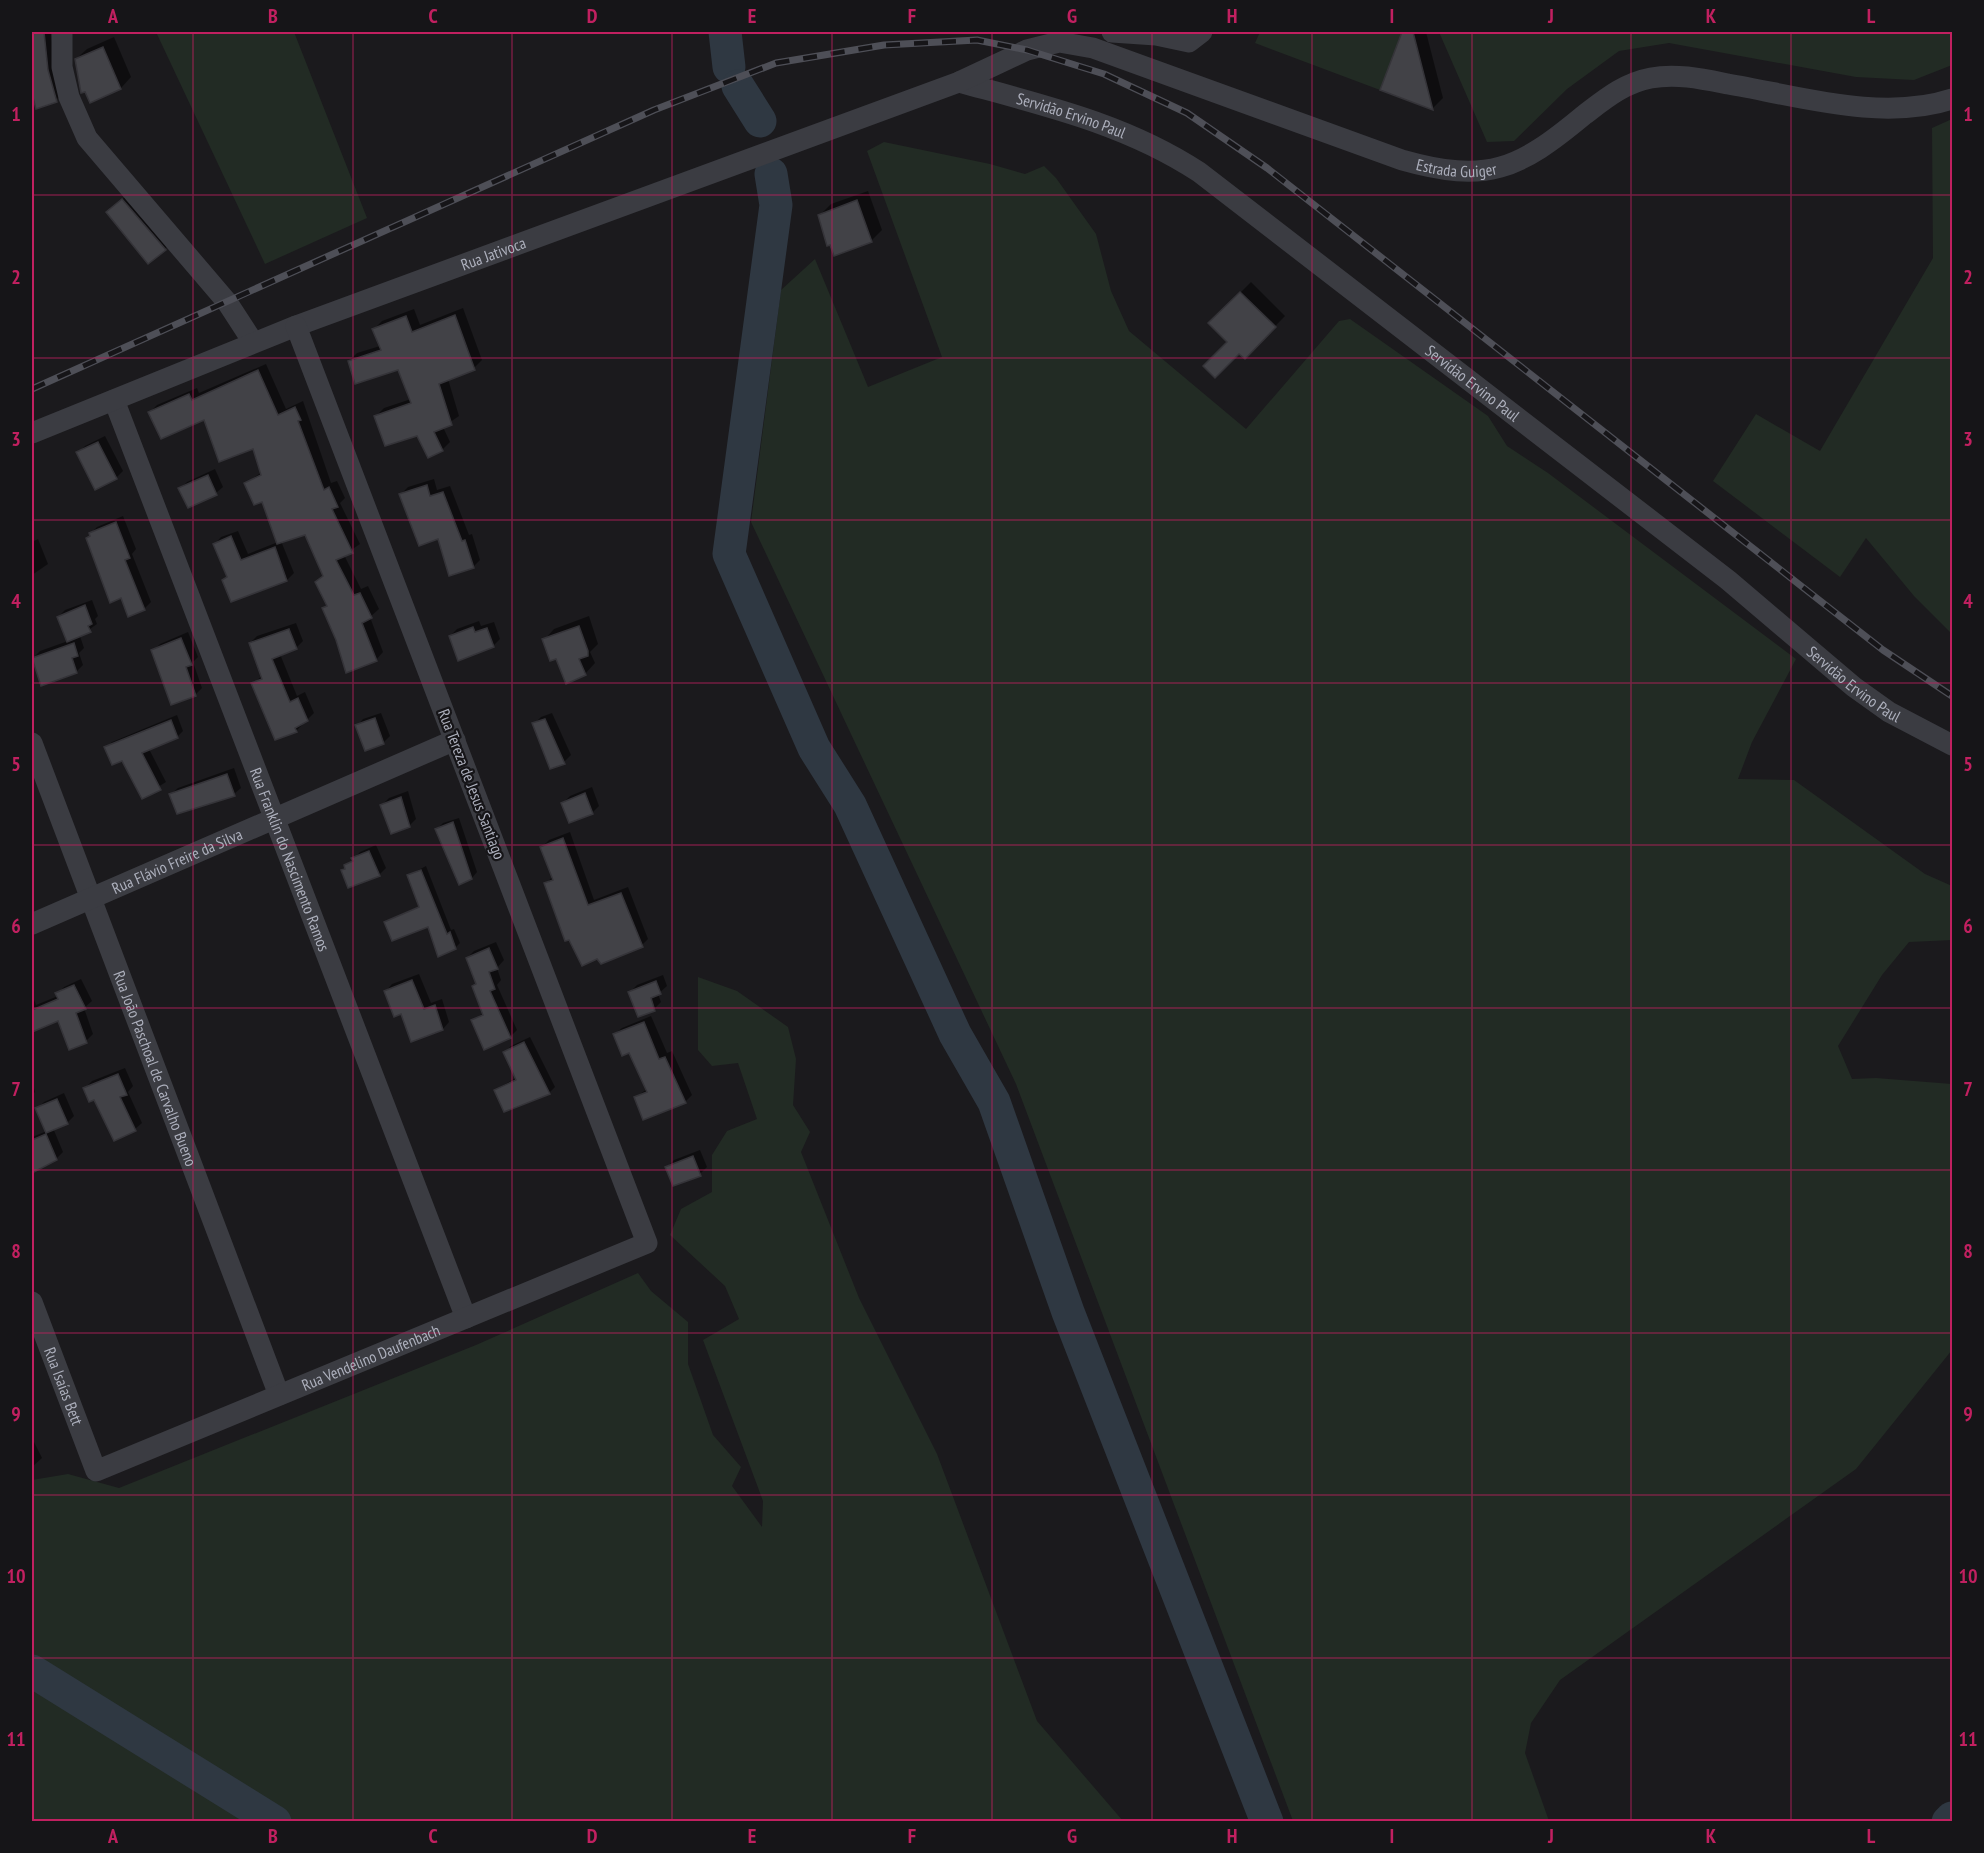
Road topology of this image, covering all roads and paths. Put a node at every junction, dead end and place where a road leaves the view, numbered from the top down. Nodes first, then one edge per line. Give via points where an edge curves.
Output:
1 (62, 32) edge
2 (1084, 32) edge
3 (1112, 32) edge
4 (1202, 32) edge
5 (1059, 42) junction
6 (959, 82) junction
7 (1953, 99) edge
8 (296, 326) junction
9 (253, 342) junction
10 (114, 400) junction
11 (32, 433) edge
12 (455, 740) junction
13 (32, 743) edge
14 (1953, 745) edge
15 (274, 819) junction
16 (90, 898) junction
17 (32, 924) edge
18 (647, 1243) joint
19 (32, 1302) edge
20 (466, 1318) junction
21 (279, 1395) junction
22 (96, 1471) joint

1 - 9 street via 66,87 87,138 227,302
2 - 5 street via 1068,35
3 - 4 street via 1189,42
5 - 6 street, Estrada Guiger via 1027,50
5 - 7 street, Estrada Guiger via 1093,48 1165,72 1402,160 1439,171 1467,173 1521,161 1544,148 1609,95 1652,77 1697,78 1866,106 1919,107
6 - 8 street, Rua Jativoca
6 - 14 street, Servidão Ervino Paul via 1095,121 1166,150 1728,580 1854,687 1889,712
8 - 9 street, Rua Jativoca
8 - 12 street, Rua Tereza de Jesus Santiago
9 - 10 street, Rua Jativoca
10 - 11 street, Rua Jativoca
10 - 15 street, Rua Franklin do Nascimento Ramos
12 - 15 street, Rua Flávio Freire da Silva
12 - 18 street, Rua Tereza de Jesus Santiago
13 - 16 street, Rua João Paschoal de Carvalho Bueno
15 - 16 street, Rua Flávio Freire da Silva
15 - 20 street, Rua Franklin do Nascimento Ramos
16 - 17 street, Rua Flávio Freire da Silva
16 - 21 street, Rua João Paschoal de Carvalho Bueno
18 - 20 street, Rua Vendelino Daufenbach
19 - 22 street, Rua Isaías Bett
20 - 21 street, Rua Vendelino Daufenbach
21 - 22 street, Rua Vendelino Daufenbach

